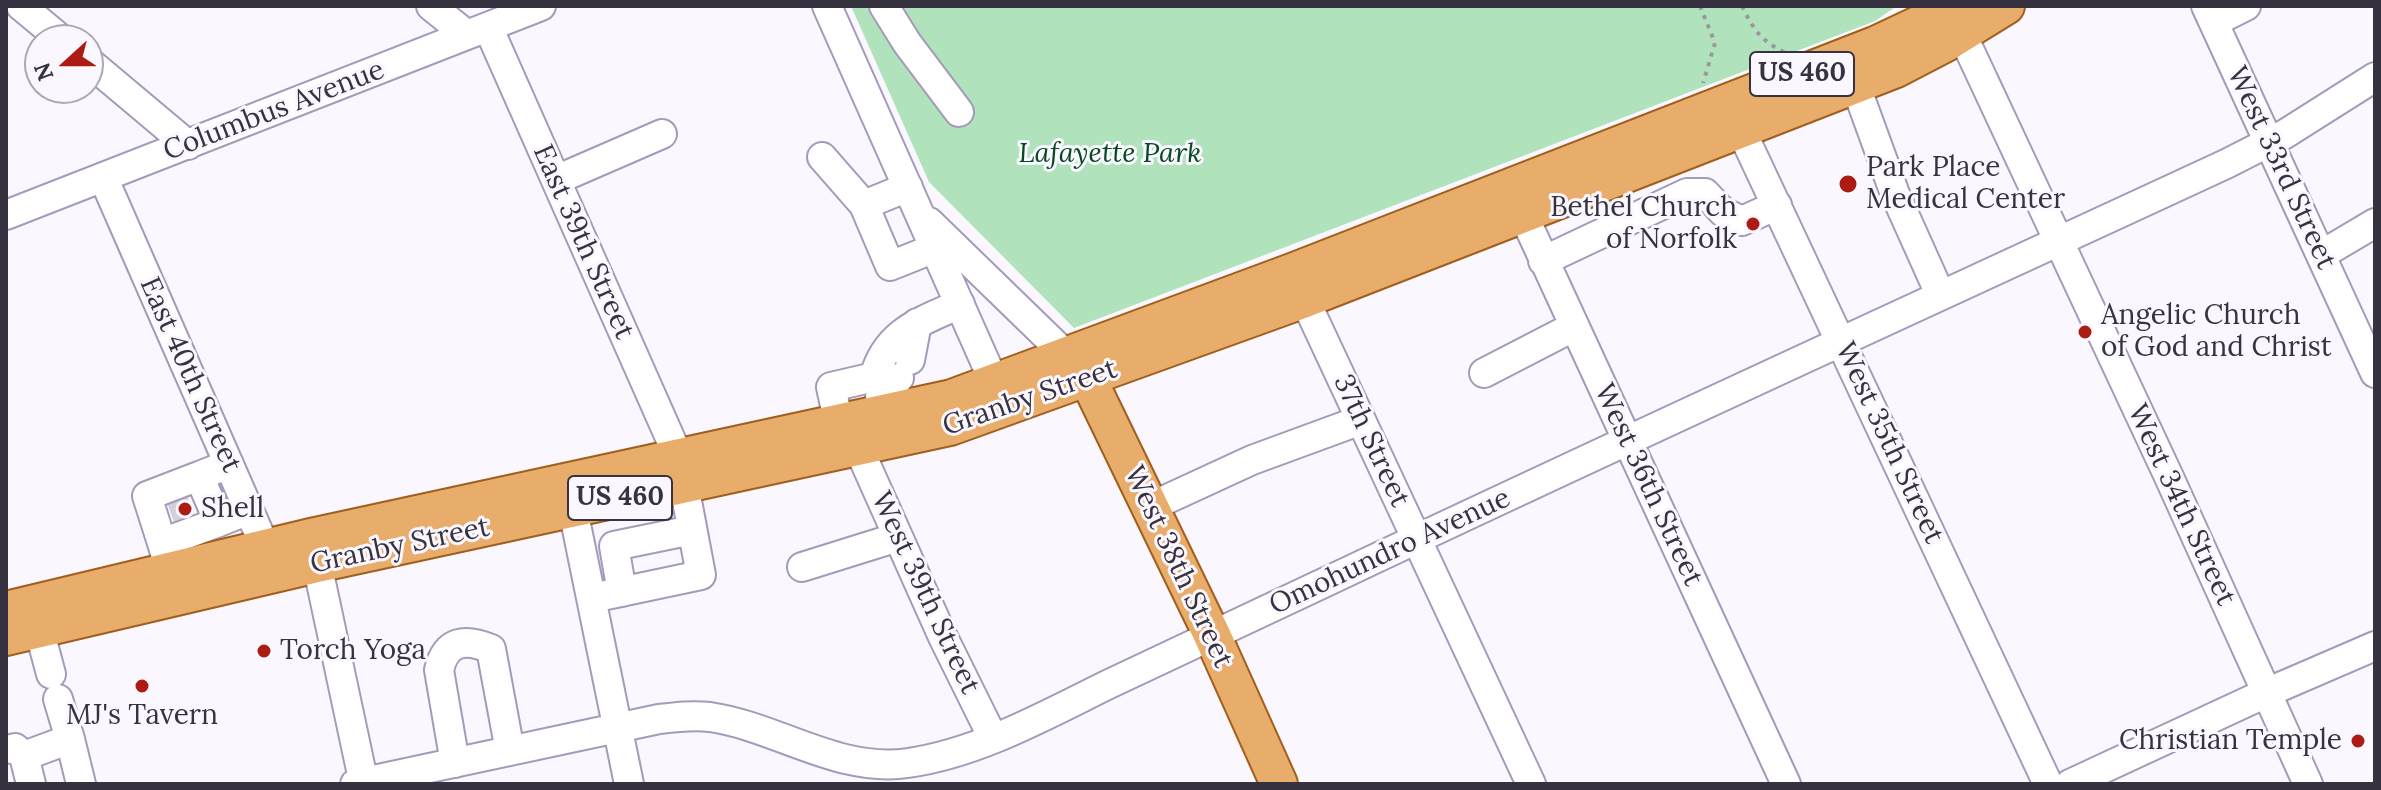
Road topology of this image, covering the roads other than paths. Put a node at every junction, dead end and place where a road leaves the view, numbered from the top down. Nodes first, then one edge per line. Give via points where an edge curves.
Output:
1 (21, 6) edge
2 (431, 6) edge
3 (541, 6) edge
4 (827, 6) edge
5 (884, 6) edge
6 (2006, 6) edge
7 (2246, 6) edge
8 (2210, 14) edge
9 (1957, 17) edge
10 (43, 24) edge
11 (478, 31) junction
12 (104, 74) edge
13 (2375, 77) edge
14 (1855, 84) junction
15 (1723, 108) junction
16 (959, 112) dead end
17 (662, 134) dead end
18 (2269, 143) junction
19 (188, 145) junction
20 (822, 157) dead end
21 (103, 177) junction
22 (556, 180) junction
23 (908, 187) junction
24 (1516, 201) junction
25 (864, 205) junction
26 (1777, 205) junction
27 (919, 213) junction
28 (6, 215) edge
29 (2375, 223) edge
30 (2058, 241) junction
31 (935, 248) junction
32 (2321, 255) junction
33 (1543, 261) junction
34 (1298, 285) junction
35 (1940, 294) junction
36 (960, 304) junction
37 (917, 323) junction
38 (1573, 327) junction
39 (1841, 341) junction
40 (1078, 368) junction
41 (1484, 373) dead end
42 (2375, 373) edge
43 (892, 379) junction
44 (995, 384) junction
45 (1361, 420) junction
46 (848, 436) junction
47 (1629, 442) junction
48 (229, 464) junction
49 (681, 471) junction
50 (570, 495) junction
51 (1150, 507) junction
52 (249, 510) junction
53 (188, 523) junction
54 (692, 530) junction
55 (898, 537) junction
56 (1416, 539) junction
57 (314, 550) junction
58 (271, 560) junction
59 (802, 567) dead end
60 (622, 592) junction
61 (592, 598) junction
62 (14, 618) edge
63 (1212, 635) junction
64 (2375, 646) edge
65 (2266, 693) junction
66 (619, 727) junction
67 (993, 738) junction
68 (70, 739) junction
69 (510, 751) junction
70 (15, 753) edge
71 (455, 763) junction
72 (882, 774) edge
73 (361, 783) edge
74 (31, 784) edge
75 (81, 784) edge
76 (629, 784) edge
77 (1279, 784) edge
78 (1531, 784) edge
79 (1786, 784) edge
80 (2048, 784) edge
81 (2070, 784) edge
82 (2308, 784) edge

1 - 10 street
2 - 11 street, East 39th Street
3 - 11 street, Columbus Avenue
4 - 23 street
5 - 16 street
6 - 9 main road, Granby Street / US 460
7 - 8 street
8 - 18 street, West 33rd Street
9 - 14 main road, Granby Street / US 460 via 1896,69
9 - 15 main road, Granby Street / US 460
9 - 30 street, West 34th Street
11 - 19 street, Columbus Avenue
11 - 22 street, East 39th Street
12 - 19 street
13 - 18 street, Omohundro Avenue
14 - 15 main road, Granby Street / US 460
14 - 35 street via 1895,194
15 - 24 main road, Granby Street / US 460
15 - 26 street, West 35th Street
17 - 22 street
18 - 30 street, Omohundro Avenue
18 - 32 street, West 33rd Street
19 - 21 street, Columbus Avenue
20 - 25 street
21 - 28 street, Columbus Avenue
21 - 48 street, East 40th Street
22 - 49 street, East 39th Street
23 - 25 street
23 - 27 street
24 - 33 street, West 36th Street
24 - 34 main road, Granby Street / US 460
25 - 31 street via 890,266
26 - 33 street via 1742,221 1723,212 1705,193 1687,193
26 - 39 street, West 35th Street
27 - 31 street
27 - 40 street
29 - 32 street
30 - 35 street, Omohundro Avenue
30 - 65 street, West 34th Street
31 - 36 street
32 - 42 street, West 33rd Street
33 - 38 street, West 36th Street
34 - 40 main road, Granby Street / US 460
34 - 45 street, 37th Street
35 - 39 street, Omohundro Avenue
36 - 37 street
36 - 44 street
37 - 43 street
37 - 43 street via 880,356
38 - 41 street
38 - 47 street, West 36th Street
39 - 47 street, Omohundro Avenue
39 - 80 street, West 35th Street
40 - 44 main road, Granby Street / US 460
40 - 46 main road, Granby Street / US 460 via 950,427
40 - 51 main road, West 38th Street
43 - 44 main road, Granby Street / US 460 via 952,398
43 - 46 main road, Granby Street / US 460
45 - 51 street via 1252,460
45 - 56 street, 37th Street
46 - 49 main road, Granby Street / US 460
46 - 55 street, West 39th Street
47 - 56 street, Omohundro Avenue
47 - 79 street, West 36th Street
48 - 52 street, East 40th Street
48 - 53 street
49 - 50 main road, Granby Street / US 460
49 - 54 street, East 39th Street
50 - 57 main road, Granby Street / US 460
50 - 61 street
51 - 63 main road, West 38th Street
52 - 53 street
52 - 58 street, East 40th Street
53 - 58 main road, Granby Street / US 460
53 - 62 main road, Granby Street / US 460
54 - 60 street via 614,546
54 - 60 street, East 39th Street via 701,575
55 - 59 street
55 - 67 street, West 39th Street
56 - 63 street, Omohundro Avenue
56 - 78 street, 37th Street
57 - 58 main road, Granby Street / US 460
57 - 73 street
58 - 62 main road, Granby Street / US 460
60 - 61 street
61 - 66 street
62 - 68 street via 43,644
63 - 67 street, Omohundro Avenue
63 - 77 main road, West 38th Street
64 - 65 street
65 - 81 street
65 - 82 street, West 34th Street
66 - 69 street, Omohundro Avenue
66 - 72 street, Omohundro Avenue via 712,717
66 - 76 street
67 - 72 street, Omohundro Avenue
68 - 70 street
68 - 75 street
69 - 71 street, Omohundro Avenue
69 - 71 street via 491,649 465,643 442,656 439,670
70 - 74 street
71 - 73 street, Omohundro Avenue

